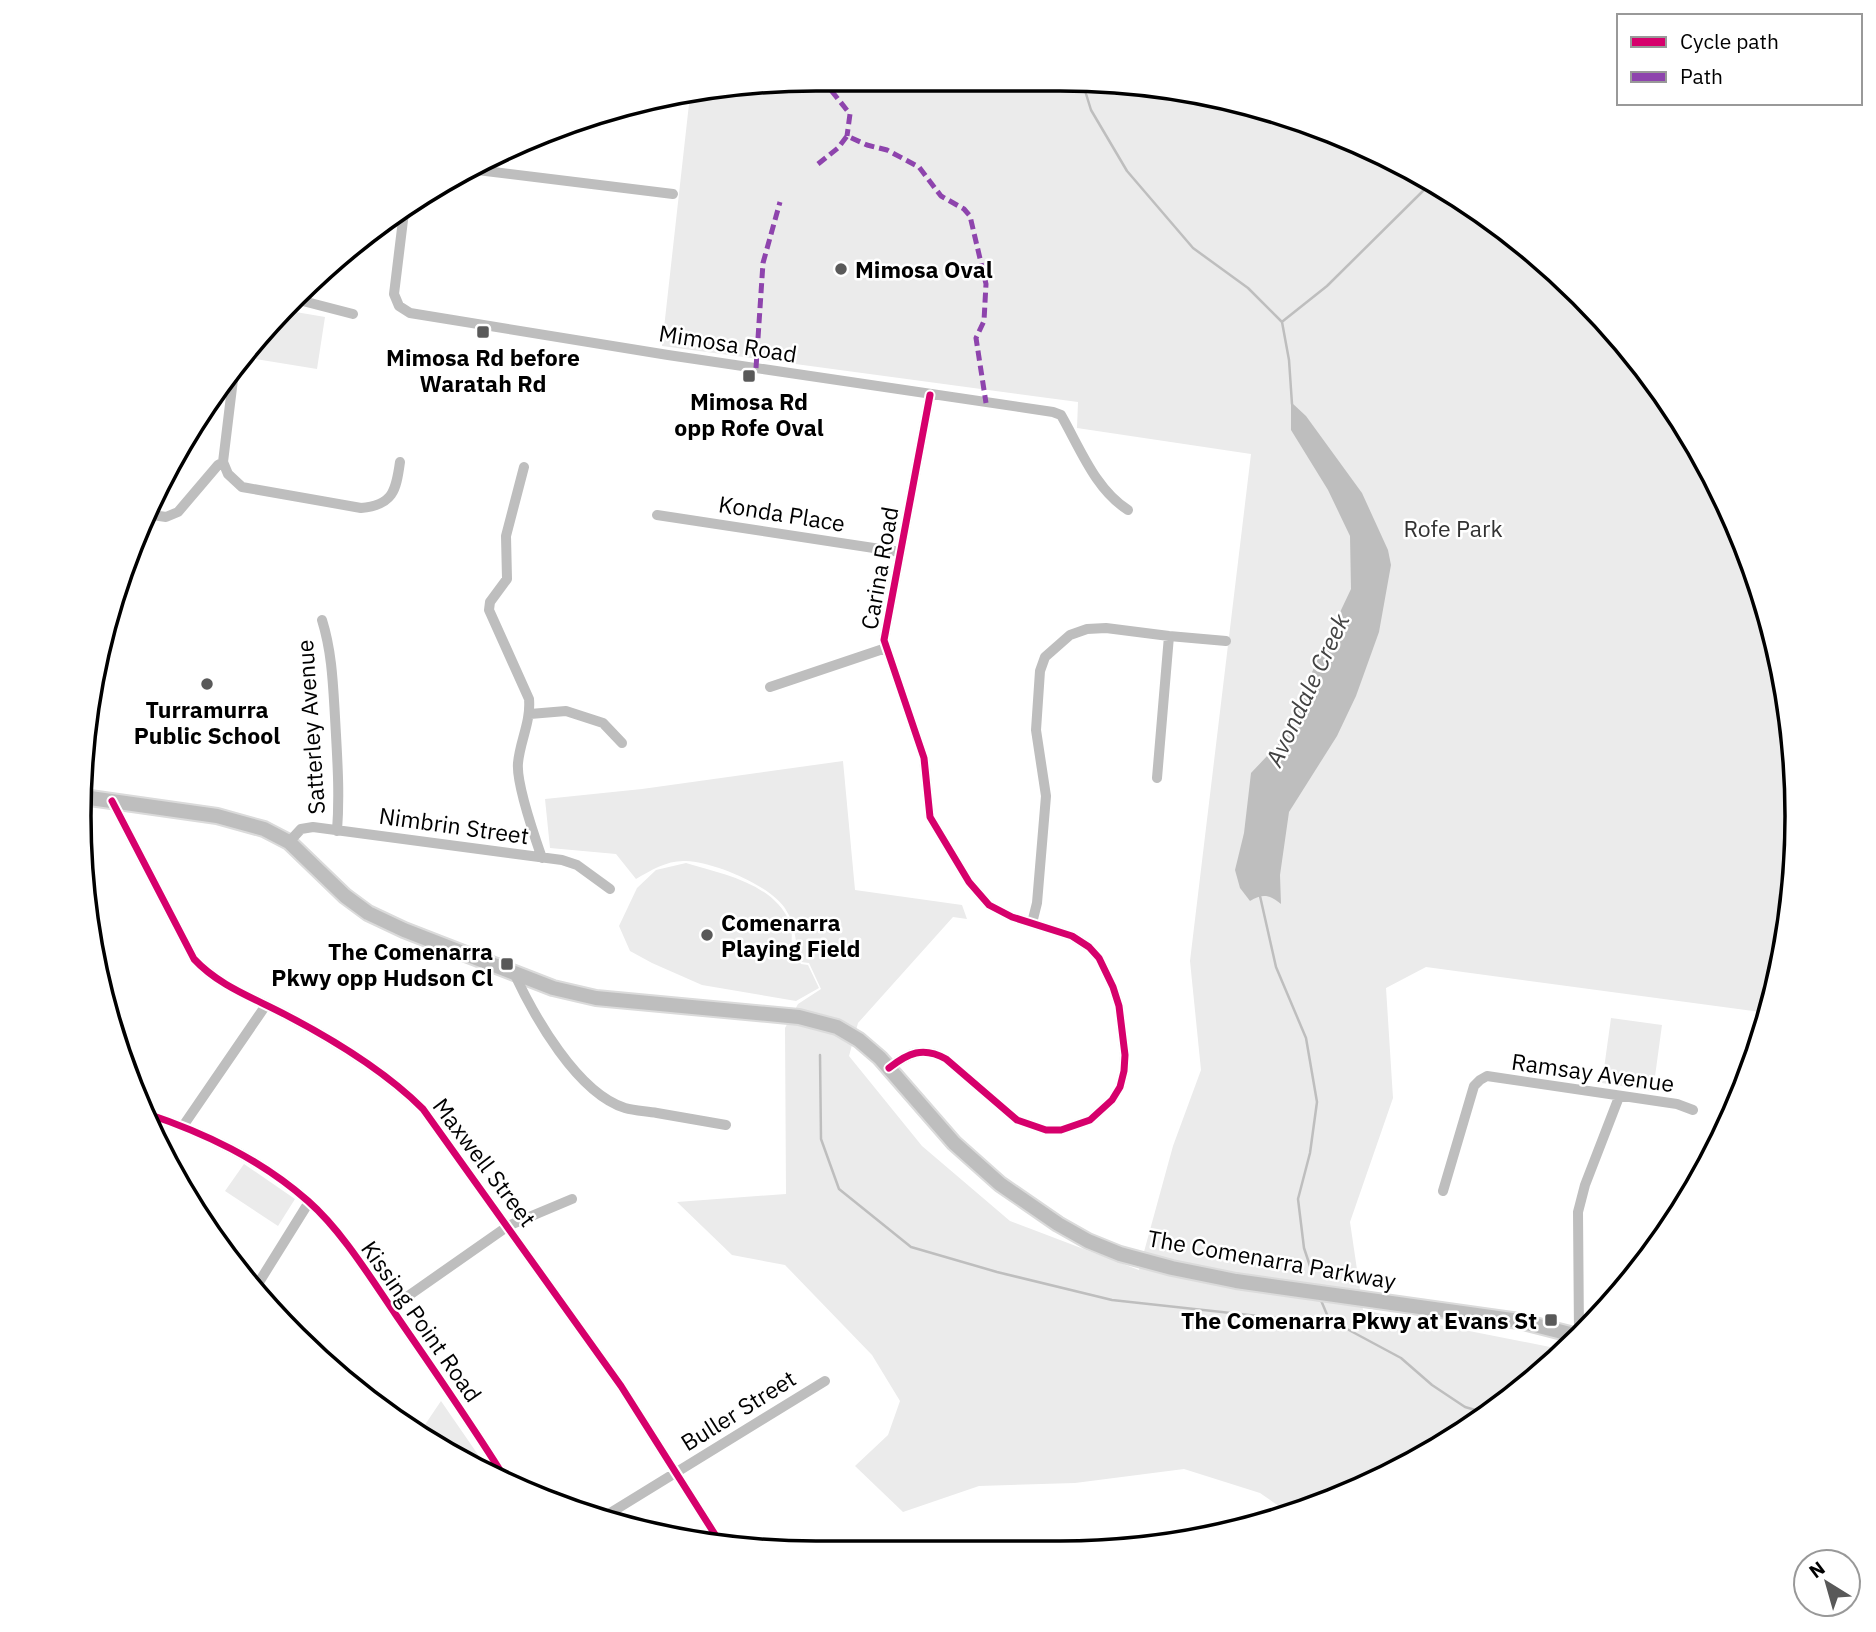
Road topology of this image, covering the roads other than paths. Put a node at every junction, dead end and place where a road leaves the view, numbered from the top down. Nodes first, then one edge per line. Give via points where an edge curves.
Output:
1 (485, 171) edge
2 (673, 194) dead end
3 (403, 220) edge
4 (305, 301) edge
5 (353, 314) dead end
6 (232, 387) edge
7 (930, 395) junction
8 (223, 462) junction
9 (400, 462) dead end
10 (524, 467) dead end
11 (1128, 510) dead end
12 (657, 515) dead end
13 (157, 516) edge
14 (900, 552) junction
15 (322, 620) dead end
16 (1169, 636) junction
17 (1226, 641) dead end
18 (886, 648) junction
19 (770, 687) dead end
20 (530, 714) junction
21 (622, 743) dead end
22 (1157, 778) dead end
23 (92, 799) edge
24 (112, 802) junction
25 (337, 831) junction
26 (289, 842) junction
27 (542, 858) junction
28 (610, 889) dead end
29 (1032, 923) junction
30 (514, 973) junction
31 (265, 1004) junction
32 (889, 1068) junction
33 (1619, 1097) junction
34 (1693, 1111) dead end
35 (157, 1117) edge
36 (726, 1125) dead end
37 (183, 1126) junction
38 (1443, 1191) dead end
39 (572, 1199) dead end
40 (309, 1202) junction
41 (508, 1226) junction
42 (260, 1280) edge
43 (391, 1308) junction
44 (1579, 1323) edge
45 (1569, 1333) edge
46 (825, 1381) dead end
47 (497, 1467) edge
48 (677, 1472) junction
49 (613, 1512) edge
50 (715, 1534) edge

1 - 2 street
3 - 7 street, Mimosa Road via 394,294 399,306 410,313
4 - 5 street
6 - 8 street
7 - 11 street, Mimosa Road via 1060,415 1103,490
7 - 14 street, Carina Road
8 - 9 street via 242,487 361,509 375,507 393,494
8 - 13 street via 178,512
10 - 20 street via 506,536 507,579 489,610 529,699
12 - 14 street, Konda Place
14 - 18 street, Carina Road via 885,630
15 - 25 street, Satterley Avenue via 330,646 335,714 340,795
16 - 17 street
16 - 22 street
16 - 29 street via 1087,629 1070,635 1045,657 1036,730 1046,796
18 - 19 street
18 - 29 street, Carina Road via 924,758 930,817 979,896 1001,913
20 - 21 street via 566,711 603,723
20 - 27 street via 517,766
23 - 24 main road, The Comenarra Parkway
24 - 26 main road, The Comenarra Parkway via 239,820
24 - 31 street, Maxwell Street via 194,959 213,977
25 - 26 street, Nimbrin Street via 306,827
25 - 27 street, Nimbrin Street
26 - 30 main road, The Comenarra Parkway via 368,913
27 - 28 street, Nimbrin Street via 577,865
29 - 32 street via 1080,940 1099,958 1113,987 1124,1033 1124,1071 1120,1087 1102,1111 1076,1126 1046,1130 1017,1120 937,1055 913,1052
30 - 32 main road, The Comenarra Parkway via 596,998 810,1019 850,1034
30 - 36 street via 567,1061 607,1100 625,1108
31 - 37 street
31 - 41 street, Maxwell Street via 404,1089
32 - 45 main road, The Comenarra Parkway via 954,1143 1000,1184 1058,1224 1120,1254 1236,1281 1520,1321
33 - 34 street, Ramsay Avenue via 1677,1104
33 - 38 street, Ramsay Avenue via 1487,1076 1474,1086
33 - 44 street via 1578,1212
35 - 37 street, Kissing Point Road
37 - 40 street, Kissing Point Road via 244,1156
39 - 41 street
40 - 42 street
40 - 43 street, Kissing Point Road
41 - 43 street
41 - 48 street, Maxwell Street
43 - 47 street, Kissing Point Road
46 - 48 street, Buller Street
48 - 49 street, Buller Street
48 - 50 street, Maxwell Street

